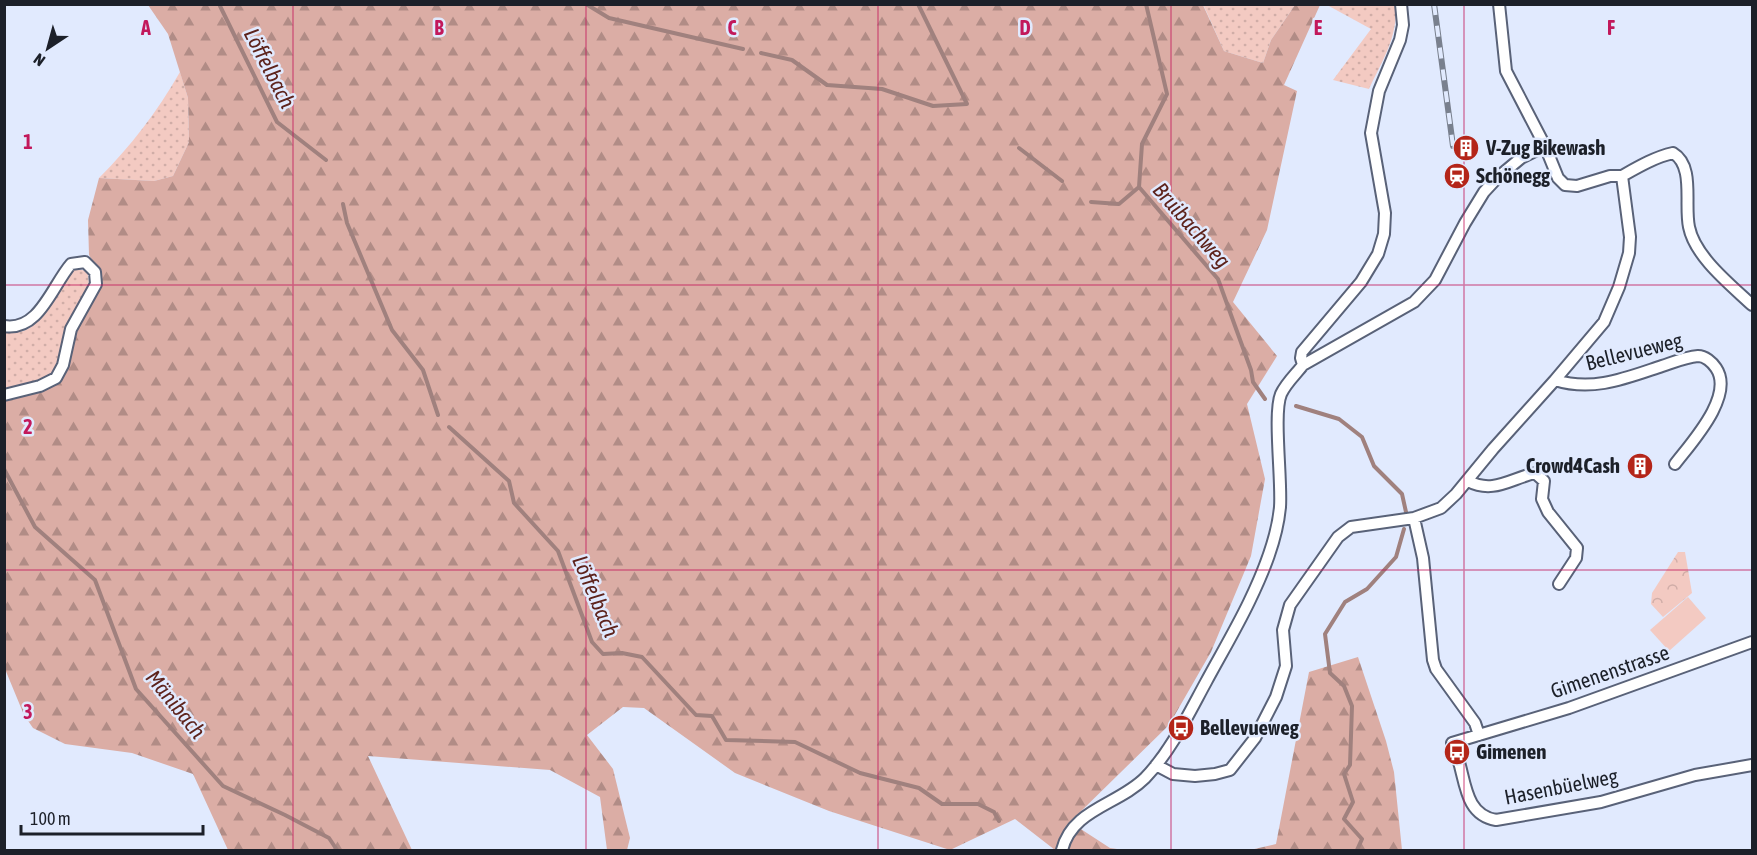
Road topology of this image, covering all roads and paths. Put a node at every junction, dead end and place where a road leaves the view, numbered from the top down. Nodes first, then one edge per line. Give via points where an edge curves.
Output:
1 (1401, 4) edge
2 (1499, 4) edge
3 (1545, 146) junction
4 (1622, 176) junction
5 (1752, 305) edge
6 (4, 326) edge
7 (1303, 365) junction
8 (1555, 380) junction
9 (4, 395) edge
10 (1675, 464) dead end
11 (1468, 481) junction
12 (1414, 518) junction
13 (1559, 584) dead end
14 (1752, 642) edge
15 (1479, 735) junction
16 (1156, 765) junction
17 (1752, 765) edge
18 (1062, 850) edge

1 - 7 street via 1400,40 1379,91 1371,133 1385,213 1384,234 1378,254 1361,282 1302,352
2 - 3 street via 1506,70
3 - 4 street via 1558,178 1565,184 1577,186
3 - 7 street via 1521,158 1484,192 1435,280 1414,302
4 - 5 street via 1667,154 1673,153 1682,160 1687,174 1686,209 1694,242
4 - 8 street, Bellevueweg via 1630,237 1619,287 1604,322
6 - 9 street via 22,326 34,318 71,264 85,262 95,272 96,285 71,329 56,378
7 - 16 street via 1280,395 1280,509 1262,573 1181,728
8 - 10 street, Bellevueweg via 1596,385 1687,358 1701,356 1713,363 1721,381 1718,398 1708,421
8 - 11 street, Bellevueweg
11 - 12 street, Bellevueweg via 1441,508
11 - 13 street via 1480,487 1498,486 1535,474 1544,481 1542,499 1548,512 1577,548 1576,558
12 - 15 street via 1423,558 1433,660
12 - 16 street, Bellevueweg via 1352,526 1338,537 1290,605 1283,630 1286,666 1276,697 1255,738 1230,770 1195,776 1173,774
14 - 15 street, Gimenenstrasse via 1569,708
15 - 17 street, Hasenbüelweg via 1452,744 1459,756 1472,807 1496,820 1601,802 1695,775
16 - 18 street via 1131,790 1084,816 1069,832

